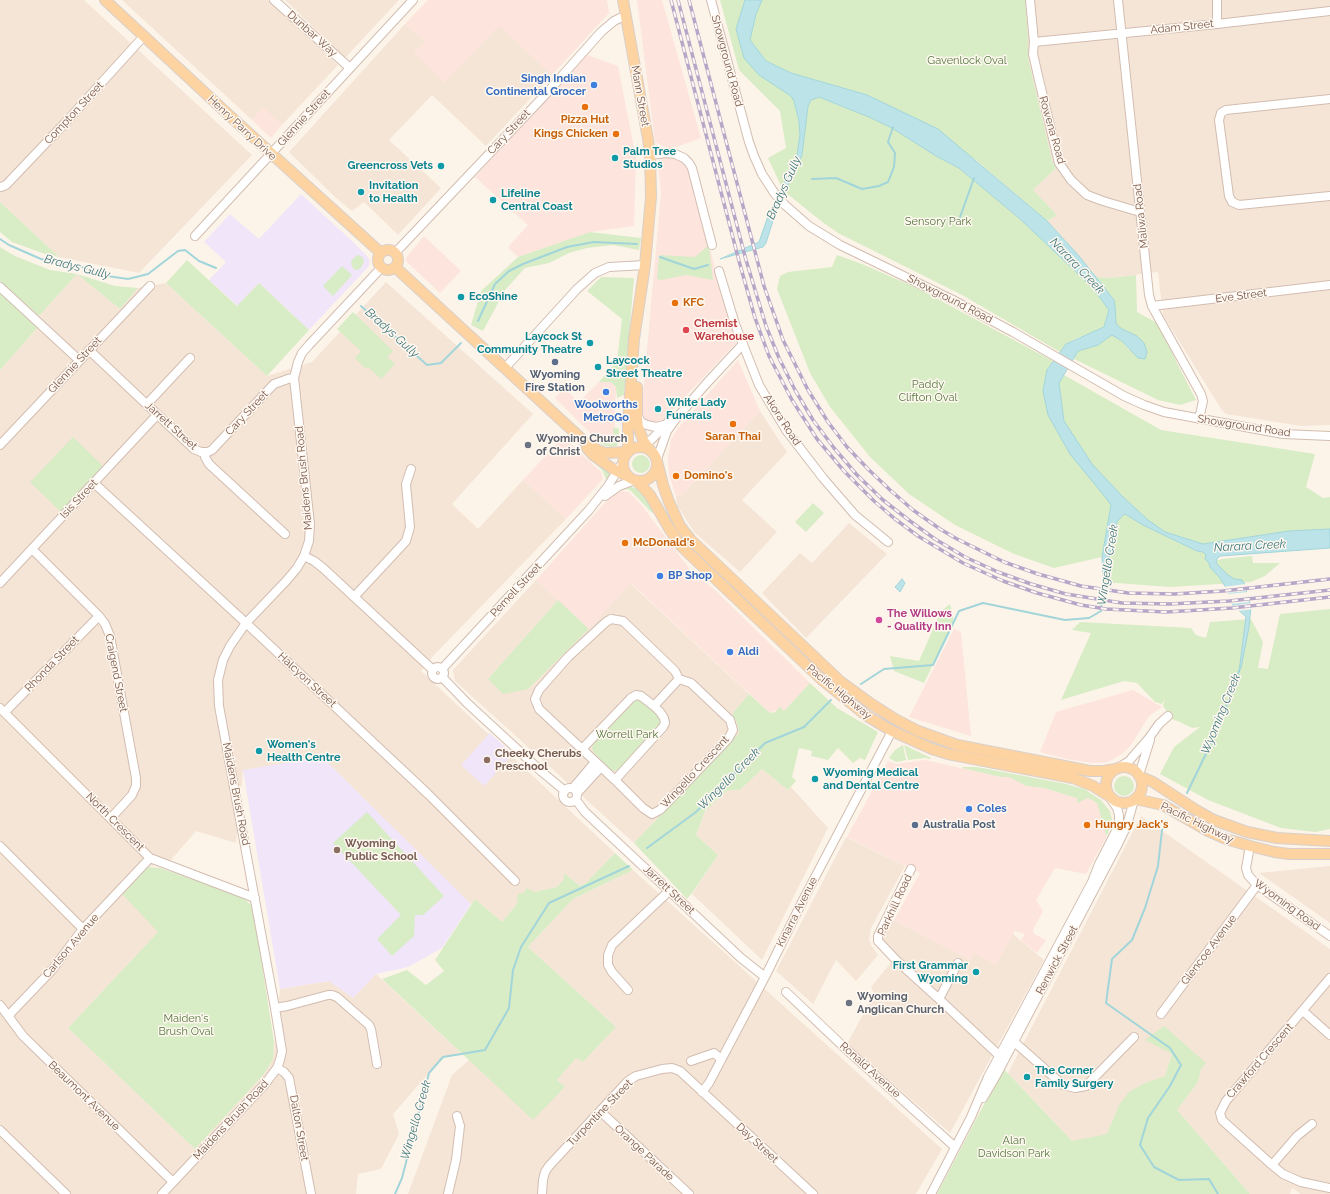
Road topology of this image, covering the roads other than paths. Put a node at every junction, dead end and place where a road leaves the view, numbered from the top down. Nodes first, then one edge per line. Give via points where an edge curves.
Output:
1 (105, 0) edge
2 (274, 0) edge
3 (413, 0) edge
4 (623, 0) edge
5 (712, 0) edge
6 (1030, 0) edge
7 (1118, 0) edge
8 (1216, 0) edge
9 (1330, 11) edge
10 (626, 16) junction
11 (1217, 24) junction
12 (1122, 33) junction
13 (144, 36) junction
14 (1034, 42) junction
15 (350, 68) junction
16 (1330, 100) edge
17 (271, 154) junction
18 (650, 155) junction
19 (1, 187) dead end
20 (1330, 196) edge
21 (1140, 212) junction
22 (195, 236) dead end
23 (712, 245) dead end
24 (395, 253) junction
25 (381, 254) junction
26 (645, 265) junction
27 (382, 267) junction
28 (396, 267) junction
29 (719, 271) dead end
30 (1330, 285) edge
31 (150, 286) dead end
32 (0, 287) edge
33 (1152, 306) junction
34 (743, 344) junction
35 (89, 350) junction
36 (190, 358) dead end
37 (79, 360) junction
38 (505, 368) junction
39 (294, 378) junction
40 (147, 404) junction
41 (685, 408) junction
42 (636, 414) junction
43 (157, 415) junction
44 (1200, 419) junction
45 (664, 425) junction
46 (1330, 436) edge
47 (2, 441) edge
48 (585, 442) junction
49 (645, 447) junction
50 (204, 453) junction
51 (626, 455) junction
52 (657, 460) junction
53 (411, 469) dead end
54 (617, 472) junction
55 (634, 480) junction
56 (94, 483) junction
57 (589, 510) junction
58 (285, 534) dead end
59 (888, 542) dead end
60 (32, 549) junction
61 (304, 556) junction
62 (0, 583) edge
63 (354, 598) junction
64 (99, 616) junction
65 (246, 623) junction
66 (442, 673) junction
67 (678, 678) junction
68 (840, 681) junction
69 (654, 706) junction
70 (2, 710) edge
71 (1168, 716) dead end
72 (892, 731) junction
73 (1153, 732) junction
74 (582, 749) junction
75 (598, 765) junction
76 (1117, 769) junction
77 (1139, 776) junction
78 (615, 780) junction
79 (573, 793) junction
80 (1110, 798) junction
81 (1135, 799) junction
82 (111, 818) junction
83 (1220, 822) junction
84 (1330, 841) edge
85 (0, 846) edge
86 (1117, 846) junction
87 (1250, 846) junction
88 (1330, 854) edge
89 (150, 858) junction
90 (911, 869) dead end
91 (1097, 869) junction
92 (515, 881) dead end
93 (1256, 885) junction
94 (669, 891) junction
95 (1090, 897) junction
96 (255, 898) junction
97 (82, 929) junction
98 (1330, 936) edge
99 (1054, 951) junction
100 (958, 963) dead end
101 (765, 977) junction
102 (1330, 978) edge
103 (628, 990) dead end
104 (786, 992) dead end
105 (939, 999) junction
106 (1036, 1000) junction
107 (0, 1005) edge
108 (275, 1008) junction
109 (1303, 1011) junction
110 (1160, 1014) dead end
111 (8, 1016) junction
112 (1330, 1035) edge
113 (1134, 1037) dead end
114 (1012, 1040) junction
115 (1002, 1058) junction
116 (721, 1059) junction
117 (691, 1060) dead end
118 (377, 1064) dead end
119 (277, 1068) junction
120 (702, 1092) junction
121 (600, 1111) junction
122 (457, 1116) dead end
123 (1312, 1124) dead end
124 (0, 1130) edge
125 (956, 1147) junction
126 (1272, 1165) junction
127 (173, 1182) junction
128 (1330, 1188) edge
129 (66, 1194) edge
130 (162, 1194) edge
131 (311, 1194) edge
132 (448, 1194) edge
133 (542, 1194) edge
134 (689, 1194) edge
135 (813, 1194) edge
136 (931, 1194) edge

1 - 13 main road, Henry Parry Drive
2 - 15 street, Dunbar Way
3 - 15 street, Glennie Street
4 - 10 main road, Mann Street
5 - 44 street, Showground Road via 751,148 762,174 775,194 808,226 953,300 1124,396 1164,412
6 - 14 street, Rowena Road
7 - 12 street, Maliwa Road
8 - 11 street
9 - 11 street, Adam Street
10 - 18 main road, Mann Street
10 - 24 street, Cary Street via 614,21 601,32
11 - 12 street, Adam Street
12 - 14 street, Adam Street
12 - 21 street, Maliwa Road
13 - 17 main road, Henry Parry Drive
13 - 19 street, Compton Street via 65,123 6,185
14 - 21 street, Rowena Road via 1033,54 1038,80 1059,163 1071,180 1087,195
15 - 17 street, Glennie Street
16 - 20 street via 1226,110 1221,113 1219,120 1229,196 1232,202 1239,205
17 - 22 street, Glennie Street
17 - 25 main road, Henry Parry Drive
18 - 23 street via 675,154 684,158 692,168
18 - 26 main road, Mann Street via 651,197
21 - 33 street, Maliwa Road
24 - 25 main road via 386,250
24 - 28 main road via 398,258
25 - 27 main road via 379,262
26 - 38 street via 609,267 595,273 577,289
26 - 42 main road, Mann Street
26 - 51 main road, Mann Street via 634,339
27 - 28 main road via 387,270
27 - 39 street via 302,353
28 - 38 main road
29 - 34 street, Akora Road
30 - 33 street, Eve Street
31 - 35 street, Glennie Street
32 - 37 street
33 - 44 street, Maliwa Road via 1201,394
34 - 41 street
34 - 59 street, Akora Road via 759,385 786,430 822,478 852,511
35 - 37 street, Glennie Street
35 - 40 street, Jarrett Street
36 - 40 street
37 - 47 street, Glennie Street
38 - 48 main road
39 - 50 street, Cary Street via 274,384 212,450
39 - 61 street, Maidens Brush Road via 310,524 309,541
40 - 43 street, Jarrett Street
41 - 45 street
41 - 52 street via 667,432
42 - 45 street via 641,422 647,425
42 - 49 main road, Mann Street
43 - 50 street, Jarrett Street via 194,449
43 - 56 street, Isis Street
44 - 46 street, Showground Road via 1283,434
45 - 49 street
48 - 51 main road via 599,451
48 - 54 main road via 593,455
49 - 51 main road
49 - 52 main road via 654,453
50 - 58 street, Jarrett Street via 208,464
51 - 54 street, Pemell Street
51 - 55 main road via 624,468 626,474
52 - 55 main road via 657,469 652,476 645,480
52 - 68 main road, Pacific Highway via 669,502 690,540
53 - 63 street via 406,484 410,527 406,541
54 - 55 main road
54 - 57 street, Pemell Street
55 - 57 street, Pemell Street via 615,488
55 - 72 main road, Pacific Highway via 650,495 670,530 693,558 821,679 867,716
56 - 60 street, Isis Street
56 - 65 street, Halcyon Street
57 - 66 street, Pemell Street
60 - 62 street, Isis Street
60 - 64 street, Craigend Street
61 - 63 street via 323,568
61 - 65 street, Maidens Brush Road via 287,580
63 - 66 street via 433,670 437,667
64 - 70 street, Rhonda Street
64 - 82 street, Craigend Street via 110,636 136,778 132,795
65 - 92 street, Halcyon Street via 428,794
65 - 96 street, Maidens Brush Road via 223,660 218,680 219,706
66 - 79 street, Jarrett Street via 467,704 542,772
67 - 69 street
67 - 74 street, Wingello Crescent via 675,671 623,621 611,619 606,622 568,657 539,690 536,699 539,709
67 - 78 street, Wingello Crescent via 691,683 730,720 733,730 728,739 660,810 652,814
68 - 72 main road via 855,699 890,723
68 - 76 main road, Pacific Highway via 890,716 942,740 1083,770 1097,772
69 - 74 street via 636,695
69 - 78 street via 664,718 663,727
70 - 82 street, North Crescent
71 - 73 street
72 - 80 main road, Pacific Highway via 948,754 1077,779 1097,788
72 - 101 street, Kinarra Avenue
73 - 76 street via 1129,761
73 - 77 street
74 - 75 street, Wingello Crescent
75 - 78 street, Wingello Crescent
75 - 79 street
76 - 77 main road via 1130,768
76 - 80 main road via 1106,780
77 - 81 main road via 1141,789
77 - 83 main road, Pacific Highway
79 - 94 street, Jarrett Street via 585,812
80 - 81 main road via 1122,803
80 - 91 street, Renwick Street via 1119,812 1119,821
81 - 86 street, Renwick Street
81 - 87 main road, Pacific Highway via 1163,805 1208,831
82 - 89 street, North Crescent
83 - 84 main road, Pacific Highway via 1247,832 1277,838
83 - 87 main road via 1247,840
85 - 97 street
86 - 91 street via 1110,852 1102,867
86 - 95 street, Renwick Street
87 - 88 main road, Pacific Highway via 1289,854
87 - 93 street, Wyoming Road via 1246,868
89 - 96 street, North Crescent
89 - 97 street, Carlson Avenue
90 - 105 street, Parkhill Road via 878,936 878,941
91 - 99 street, Renwick Street
93 - 98 street, Wyoming Road
93 - 110 street, Glencoe Avenue
94 - 101 street, Jarrett Street
94 - 103 street via 612,945 608,965
95 - 99 street via 1061,945
95 - 106 street, Renwick Street
96 - 108 street, Maidens Brush Road
97 - 111 street, Carlson Avenue via 52,970
99 - 106 street
99 - 114 street, Renwick Street
100 - 105 street
101 - 116 street, Kinarra Avenue
102 - 109 street, Crawford Crescent
104 - 125 street, Ronald Avenue
105 - 115 street, Parkhill Road
106 - 114 street, Renwick Street
107 - 111 street, Beaumont Avenue
108 - 118 street via 328,995 337,997 369,1025
108 - 119 street, Maidens Brush Road via 282,1051
109 - 112 street
109 - 126 street, Crawford Crescent via 1226,1101 1220,1113 1222,1120
111 - 127 street, Beaumont Avenue via 23,1036
113 - 114 street via 1086,1086 1075,1088 1063,1085
114 - 115 street, Renwick Street
115 - 125 street, Renwick Street via 988,1077
116 - 117 street via 714,1053
116 - 120 street, Kinarra Avenue
119 - 127 street, Maidens Brush Road
119 - 131 street, Dalton Street via 289,1078
120 - 121 street, Turpentine Street via 680,1071 672,1068 662,1069 636,1076 628,1081
120 - 135 street, Day Street
121 - 133 street, Turpentine Street via 549,1166 543,1180
121 - 134 street, Orange Parade
122 - 132 street via 460,1126 458,1147
123 - 126 street via 1297,1136
124 - 129 street
125 - 136 street, Renwick Street
126 - 128 street, Crawford Crescent via 1283,1174 1301,1182
127 - 130 street, Maidens Brush Road

